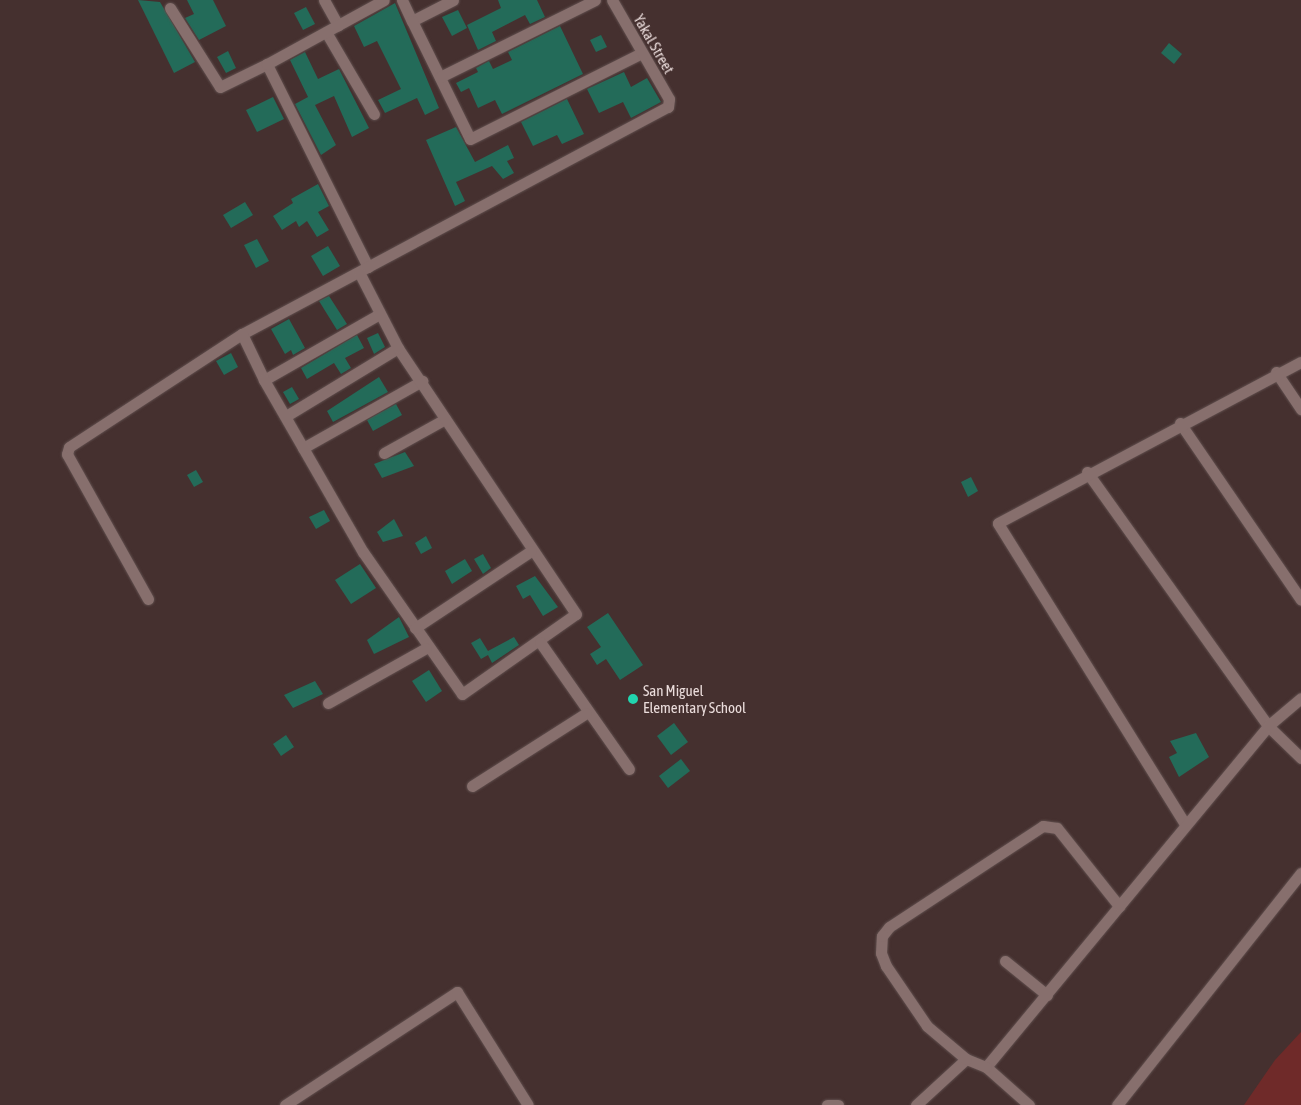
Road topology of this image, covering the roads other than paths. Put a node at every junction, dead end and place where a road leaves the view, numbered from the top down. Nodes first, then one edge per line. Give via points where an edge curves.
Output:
1 (324, 0) edge
2 (384, 0) edge
3 (402, 0) edge
4 (453, 0) edge
5 (595, 0) edge
6 (612, 0) edge
7 (170, 8) dead end
8 (412, 21) junction
9 (338, 25) junction
10 (326, 32) junction
11 (642, 53) junction
12 (266, 64) junction
13 (440, 77) junction
14 (374, 114) dead end
15 (363, 270) junction
16 (378, 315) junction
17 (242, 334) junction
18 (398, 348) junction
19 (1301, 362) edge
20 (1276, 372) junction
21 (264, 380) junction
22 (422, 381) junction
23 (1301, 408) edge
24 (286, 416) junction
25 (445, 419) junction
26 (1180, 423) junction
27 (303, 448) junction
28 (384, 453) dead end
29 (1087, 472) junction
30 (531, 551) junction
31 (148, 599) dead end
32 (1301, 600) edge
33 (415, 628) junction
34 (540, 642) junction
35 (426, 648) junction
36 (1301, 698) edge
37 (328, 704) dead end
38 (586, 713) junction
39 (1268, 726) junction
40 (1301, 758) edge
41 (629, 769) dead end
42 (472, 786) dead end
43 (1185, 824) junction
44 (1301, 873) edge
45 (1119, 906) junction
46 (1005, 961) dead end
47 (1046, 995) junction
48 (966, 1059) junction
49 (986, 1067) junction
50 (285, 1105) edge
51 (528, 1105) edge
52 (827, 1105) edge
53 (838, 1105) edge
54 (916, 1105) edge
55 (1028, 1105) edge
56 (1117, 1105) edge

1 - 9 street
2 - 9 street
3 - 8 street
4 - 8 street
5 - 13 street
6 - 11 street, Yakal Street
7 - 12 street via 220,87
8 - 13 street
9 - 10 street
10 - 12 street
10 - 14 street
11 - 13 street via 473,138
11 - 15 street, Yakal Street via 670,103
12 - 15 street
15 - 16 street
15 - 17 street
16 - 18 street
16 - 21 street
17 - 21 street
17 - 31 street via 69,447 67,454
18 - 22 street
18 - 24 street
19 - 20 street
20 - 23 street
20 - 26 street
21 - 24 street
22 - 25 street
22 - 27 street
24 - 27 street
25 - 28 street
25 - 30 street
26 - 29 street
26 - 32 street
27 - 33 street via 363,552
29 - 39 street
29 - 43 street via 998,523
30 - 33 street
30 - 34 street via 576,614
33 - 35 street
34 - 35 street via 462,694
34 - 38 street
35 - 37 street
36 - 39 street
38 - 41 street
38 - 42 street
39 - 40 street
39 - 43 street
43 - 45 street
44 - 56 street
45 - 47 street
45 - 48 street via 1057,828 1043,826 890,927 881,946 886,966 927,1026
46 - 47 street
47 - 49 street
48 - 49 street
48 - 54 street
49 - 55 street
50 - 51 street via 458,992
52 - 53 street

